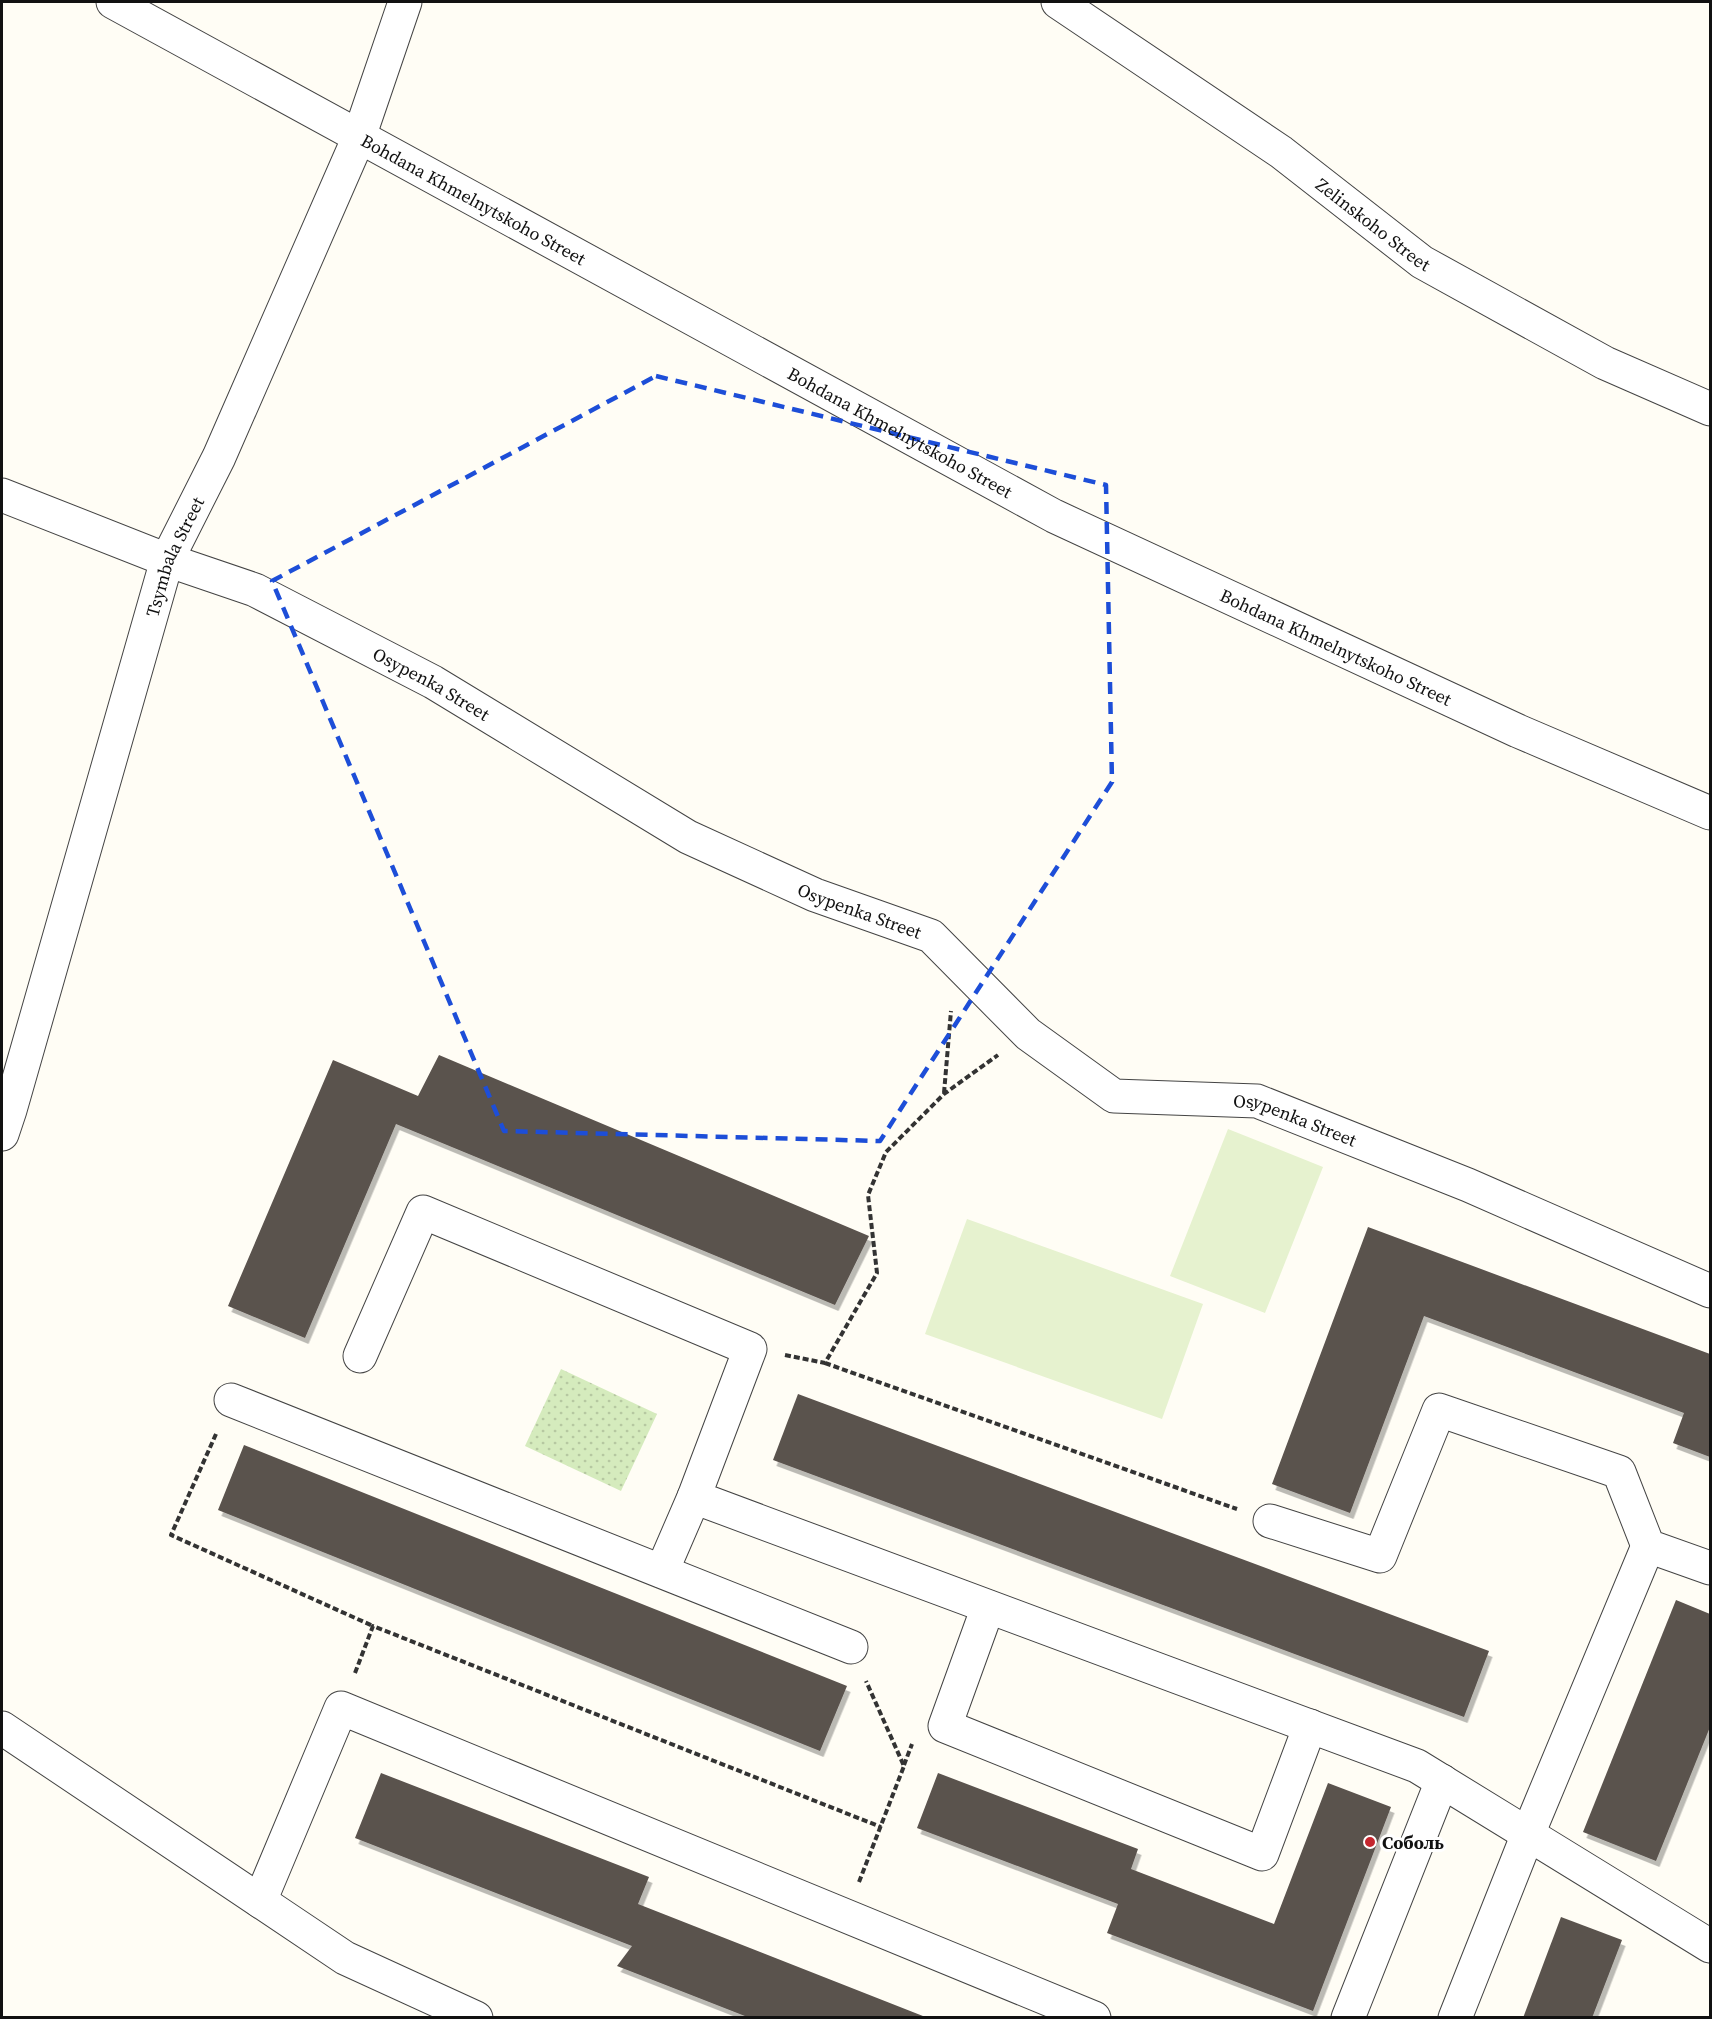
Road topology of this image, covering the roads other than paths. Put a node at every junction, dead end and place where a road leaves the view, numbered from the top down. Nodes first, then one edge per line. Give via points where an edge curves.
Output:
1 (113, 2) edge
2 (405, 2) edge
3 (1058, 2) edge
4 (359, 137) junction
5 (1710, 409) edge
6 (2, 495) edge
7 (167, 560) junction
8 (1710, 813) edge
9 (2, 1134) edge
10 (1710, 1291) edge
11 (360, 1356) dead end
12 (231, 1400) road end
13 (694, 1497) junction
14 (1270, 1521) road end
15 (1648, 1546) junction
16 (1710, 1568) edge
17 (662, 1571) junction
18 (988, 1607) junction
19 (851, 1647) road end
20 (1310, 1726) junction
21 (2, 1728) edge
22 (1442, 1781) junction
23 (1528, 1834) junction
24 (260, 1901) junction
25 (1710, 1946) edge
26 (476, 2018) edge
27 (1094, 2018) edge
28 (1348, 2018) edge
29 (1455, 2018) edge

1 - 4 street, Bohdana Khmelnytskoho Street
2 - 4 street, Tsymbala Street
3 - 5 street, Zelinskoho Street via 1281,152 1422,262 1605,363
4 - 7 street, Tsymbala Street via 219,457
4 - 8 street, Bohdana Khmelnytskoho Street via 1054,516 1518,731
6 - 7 street, Osypenka Street
7 - 9 street, Tsymbala Street
7 - 10 street, Osypenka Street via 255,590 432,682 688,837 815,895 931,936 1028,1034 1114,1096 1257,1101 1468,1185
11 - 13 street via 423,1212 750,1349
12 - 17 street
13 - 17 street
13 - 18 street
14 - 15 street via 1380,1556 1439,1410 1619,1472
15 - 16 street
15 - 23 street
17 - 19 street
18 - 20 street
18 - 20 street via 945,1726 1262,1854
20 - 22 street via 1417,1766
21 - 24 street
22 - 23 street
22 - 28 street
23 - 25 street
23 - 29 street
24 - 26 street via 345,1958
24 - 27 street via 341,1708

